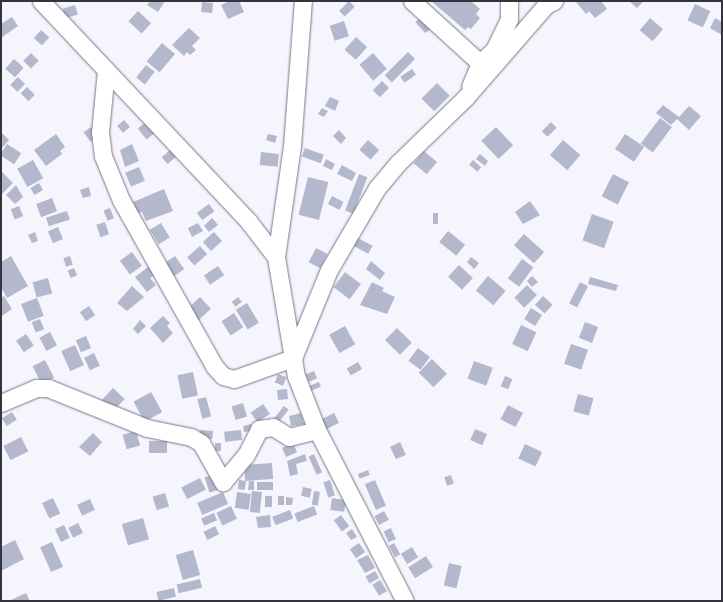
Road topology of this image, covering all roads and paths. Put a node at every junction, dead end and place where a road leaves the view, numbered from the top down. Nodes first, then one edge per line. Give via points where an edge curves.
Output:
1 (42, 1) edge
2 (303, 1) edge
3 (412, 1) edge
4 (509, 1) edge
5 (554, 1) edge
6 (480, 63) junction
7 (106, 70) junction
8 (466, 97) junction
9 (276, 257) junction
10 (293, 358) junction
11 (1, 403) edge
12 (317, 430) junction
13 (405, 601) edge

1 - 7 street
2 - 9 street via 292,146
3 - 6 street
4 - 6 street via 509,19 494,50
5 - 8 street via 546,5
6 - 8 street
7 - 9 street via 249,222
7 - 10 street via 100,132 103,156 121,200 214,366 223,376 234,379
8 - 10 street via 398,163 377,188 329,270
9 - 10 street via 282,276
10 - 12 street via 296,376
11 - 12 street via 36,388 48,388 147,428 191,437 201,443 223,482 246,455 259,429 273,427 289,437
12 - 13 street

